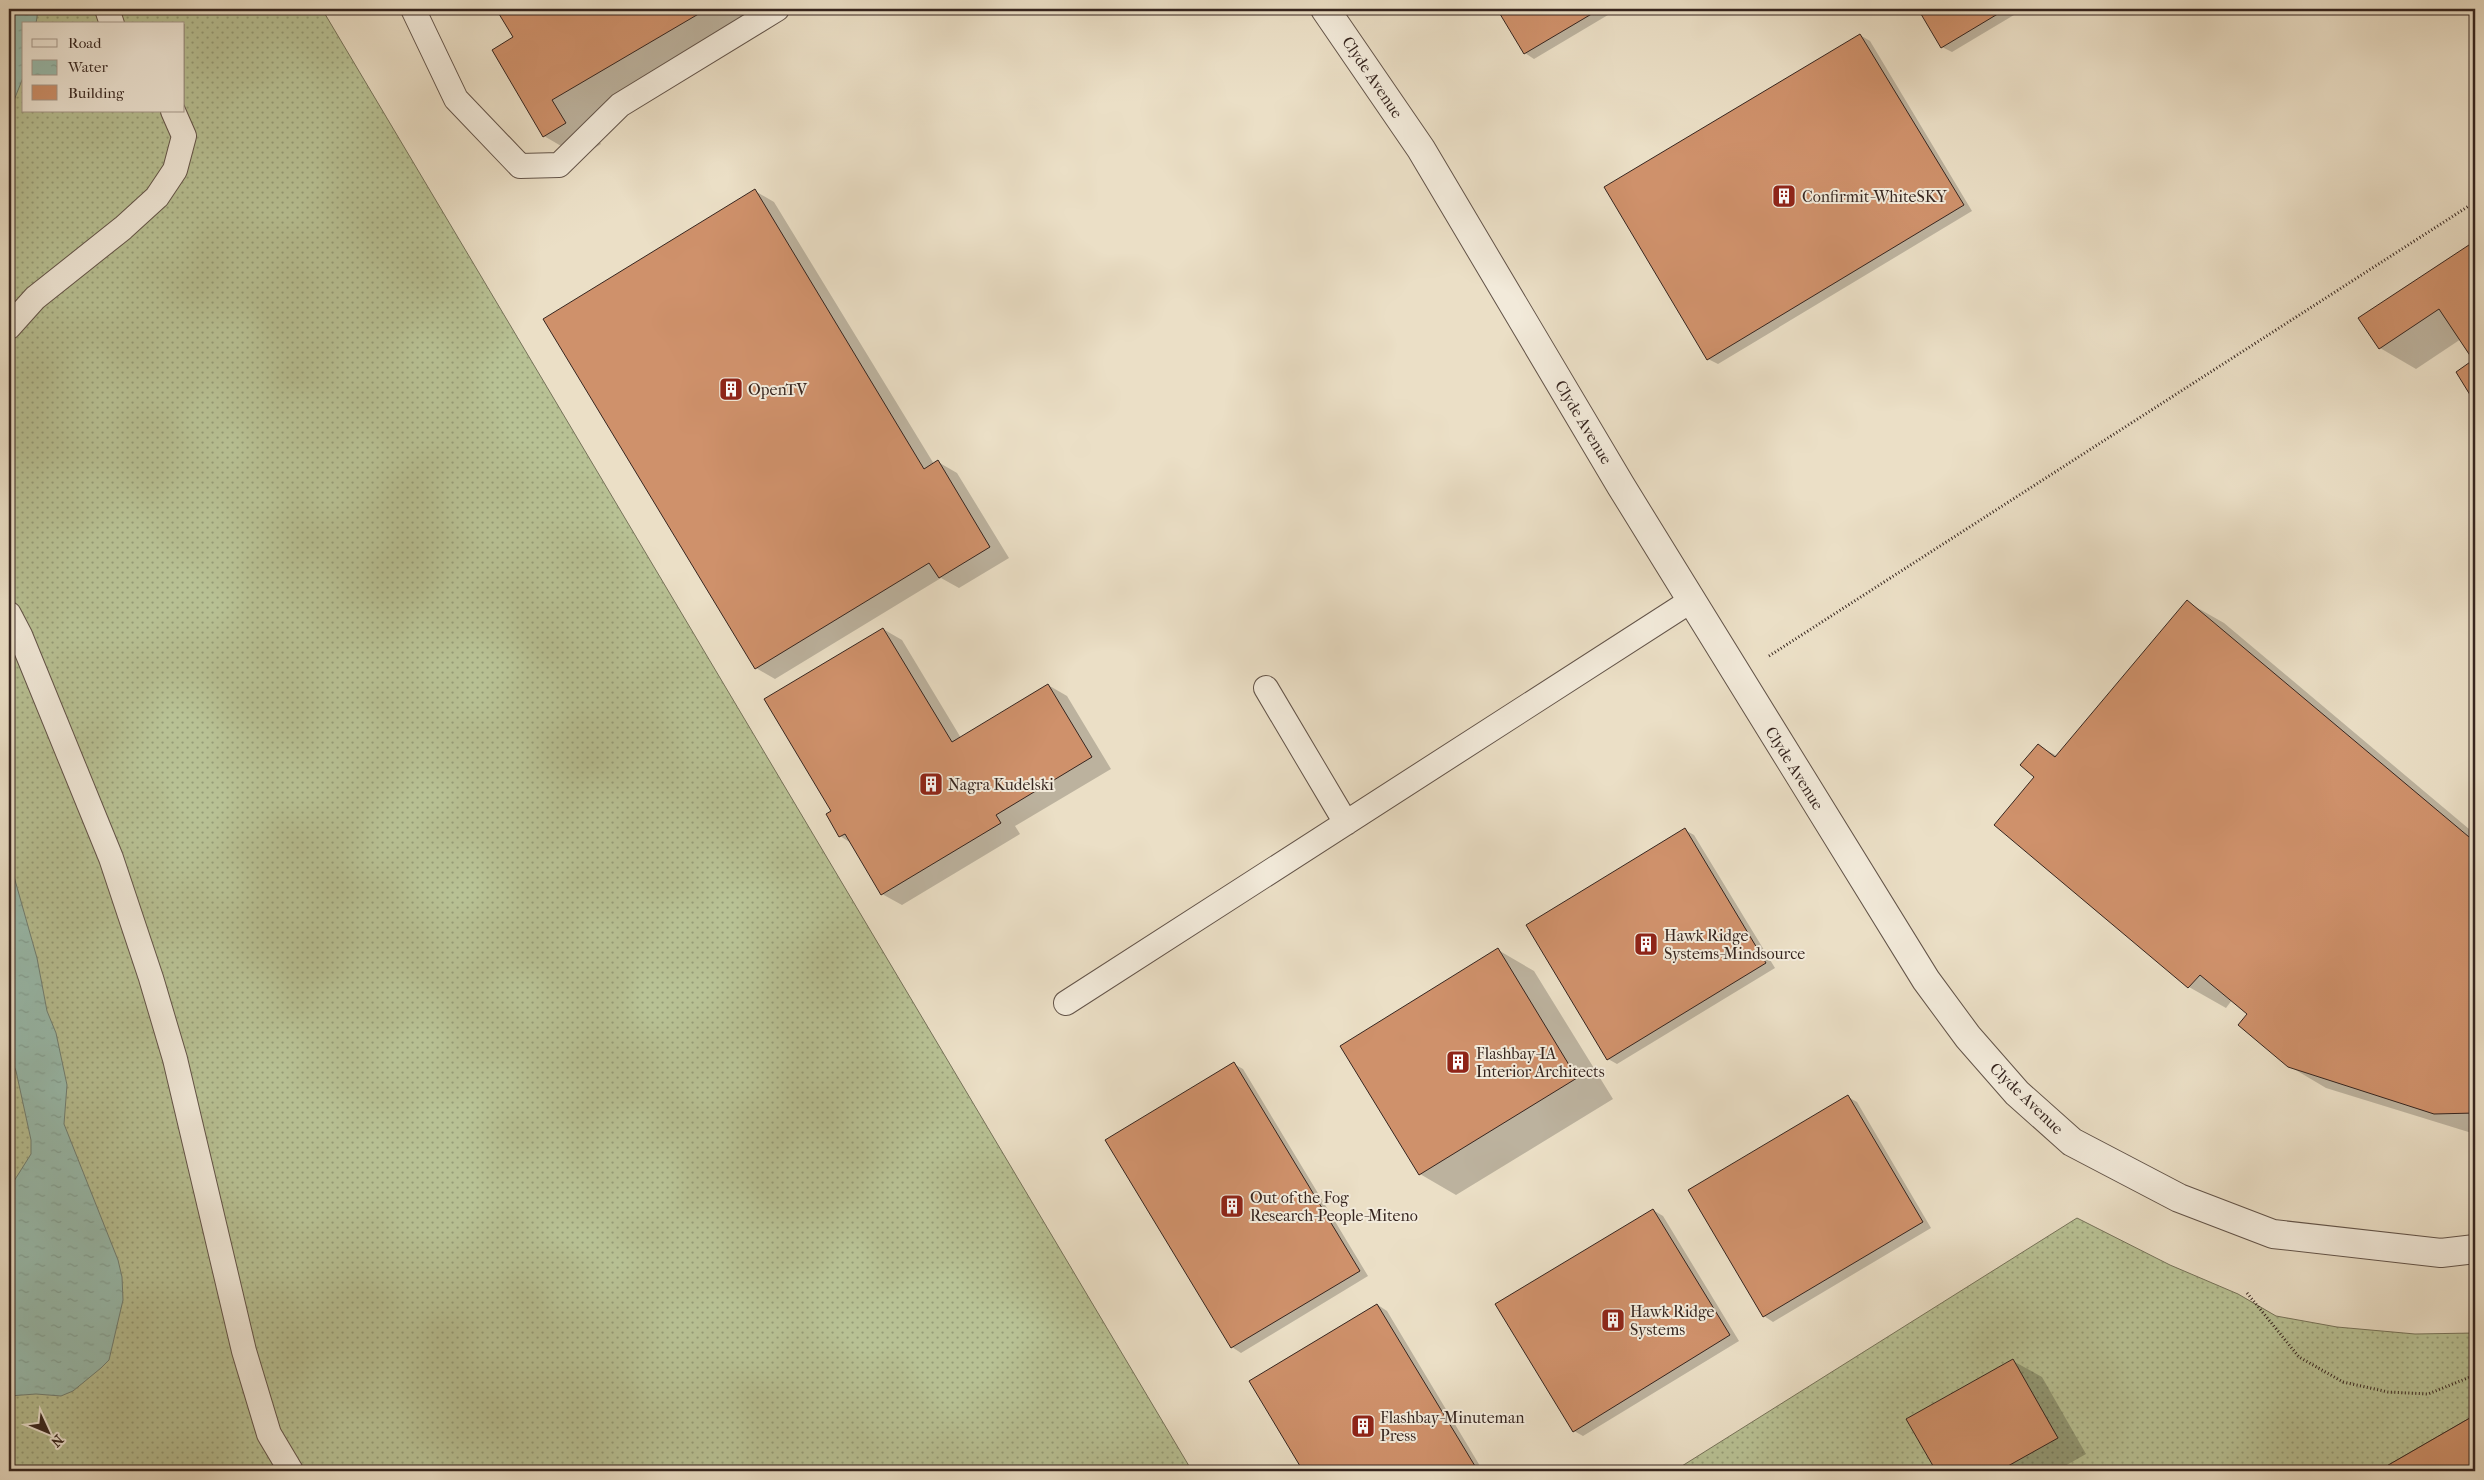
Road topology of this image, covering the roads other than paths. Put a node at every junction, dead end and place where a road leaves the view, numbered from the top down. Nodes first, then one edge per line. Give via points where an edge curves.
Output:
1 (107, 9) edge
2 (412, 9) edge
3 (777, 9) edge
4 (1325, 9) edge
5 (111, 22) edge
6 (173, 112) edge
7 (9, 327) edge
8 (1692, 600) junction
9 (9, 614) edge
10 (1266, 688) dead end
11 (1346, 824) junction
12 (1066, 1003) dead end
13 (2475, 1249) edge
14 (292, 1471) edge

1 - 5 lane
2 - 3 lane via 456,99 520,166 559,165 620,105
4 - 8 street, Clyde Avenue via 1421,149
6 - 7 lane via 184,136 175,170 157,198 36,298
8 - 11 lane
8 - 13 street, Clyde Avenue via 1926,980 1968,1037 2017,1093 2072,1142 2179,1198 2273,1234 2441,1253
9 - 14 lane via 67,746 117,876 176,1059 244,1351 269,1434
10 - 11 lane
11 - 12 lane

